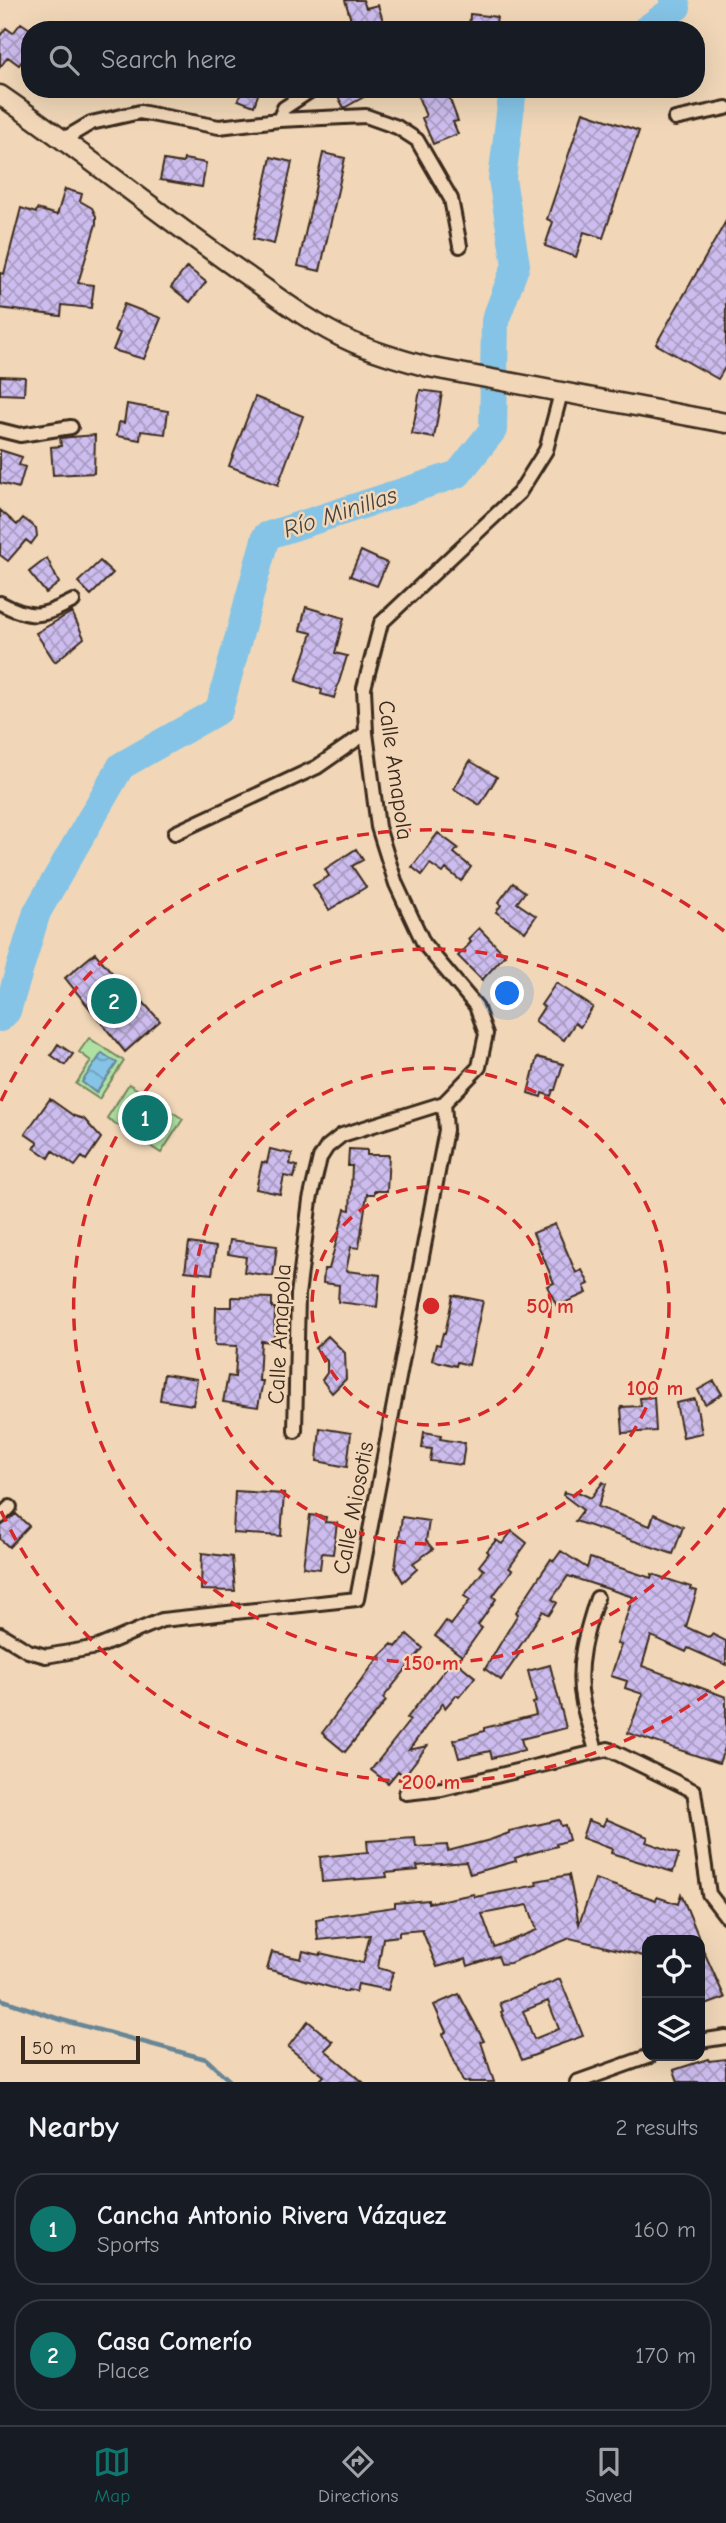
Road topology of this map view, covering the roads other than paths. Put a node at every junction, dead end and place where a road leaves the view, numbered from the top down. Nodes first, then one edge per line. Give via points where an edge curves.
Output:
1 (0, 95) edge
2 (299, 98) edge
3 (726, 108) edge
4 (676, 119) dead end
5 (279, 120) junction
6 (64, 139) junction
7 (460, 246) dead end
8 (561, 393) junction
9 (726, 423) edge
10 (71, 427) dead end
11 (0, 430) edge
12 (73, 601) dead end
13 (0, 603) edge
14 (366, 733) junction
15 (175, 833) dead end
16 (444, 1103) junction
17 (295, 1431) dead end
18 (10, 1507) dead end
19 (0, 1517) edge
20 (597, 1598) dead end
21 (0, 1634) edge
22 (596, 1751) junction
23 (406, 1793) dead end
24 (726, 1916) edge
25 (726, 2036) edge
26 (705, 2039) edge
27 (642, 2059) edge
28 (577, 2082) edge

1 - 6 street
2 - 5 street via 284,108
3 - 4 street
5 - 6 street via 219,127 140,112 91,123
5 - 7 street via 366,116 417,140 451,199
6 - 8 street via 202,245 350,341 458,373
8 - 9 street
8 - 14 street, Calle Amapola via 546,450 519,493 381,623 364,688
10 - 11 street via 20,435
12 - 13 street via 34,616
14 - 15 street via 317,767
14 - 16 street, Calle Amapola via 378,827 396,884 424,944 477,1006 486,1034 479,1068
16 - 17 street, Calle Amapola via 342,1135 320,1158 298,1295
16 - 21 street, Calle Miosotis via 446,1130 357,1599 162,1620 98,1647 46,1656
18 - 19 street
20 - 22 street via 581,1671 583,1702
22 - 23 street via 442,1789
22 - 24 street via 608,1749 694,1791 709,1894
25 - 26 street
27 - 28 street

